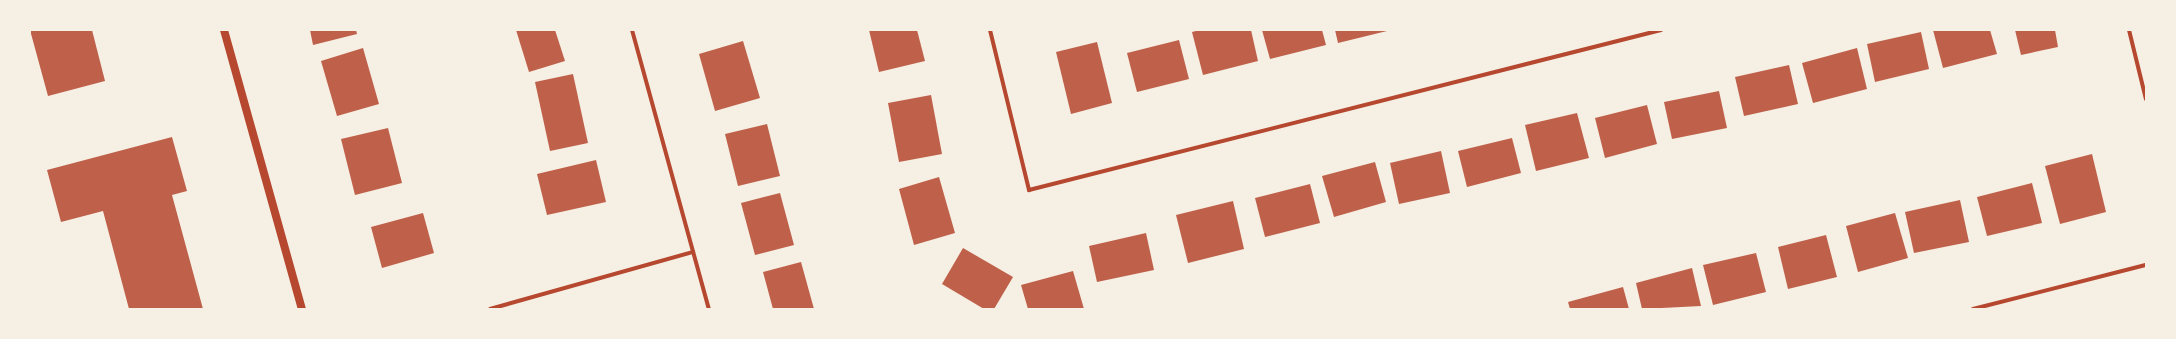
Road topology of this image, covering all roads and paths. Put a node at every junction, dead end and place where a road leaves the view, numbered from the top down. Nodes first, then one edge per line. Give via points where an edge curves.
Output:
1 (224, 30) edge
2 (632, 30) edge
3 (990, 30) edge
4 (1661, 30) edge
5 (2129, 30) edge
6 (2146, 99) edge
7 (693, 252) junction
8 (2146, 265) edge
9 (302, 309) edge
10 (490, 309) edge
11 (709, 309) edge
12 (1973, 309) edge

1 - 9 main road
2 - 7 street
3 - 4 street via 1029,190
5 - 6 street
7 - 10 street
7 - 11 street
8 - 12 street

